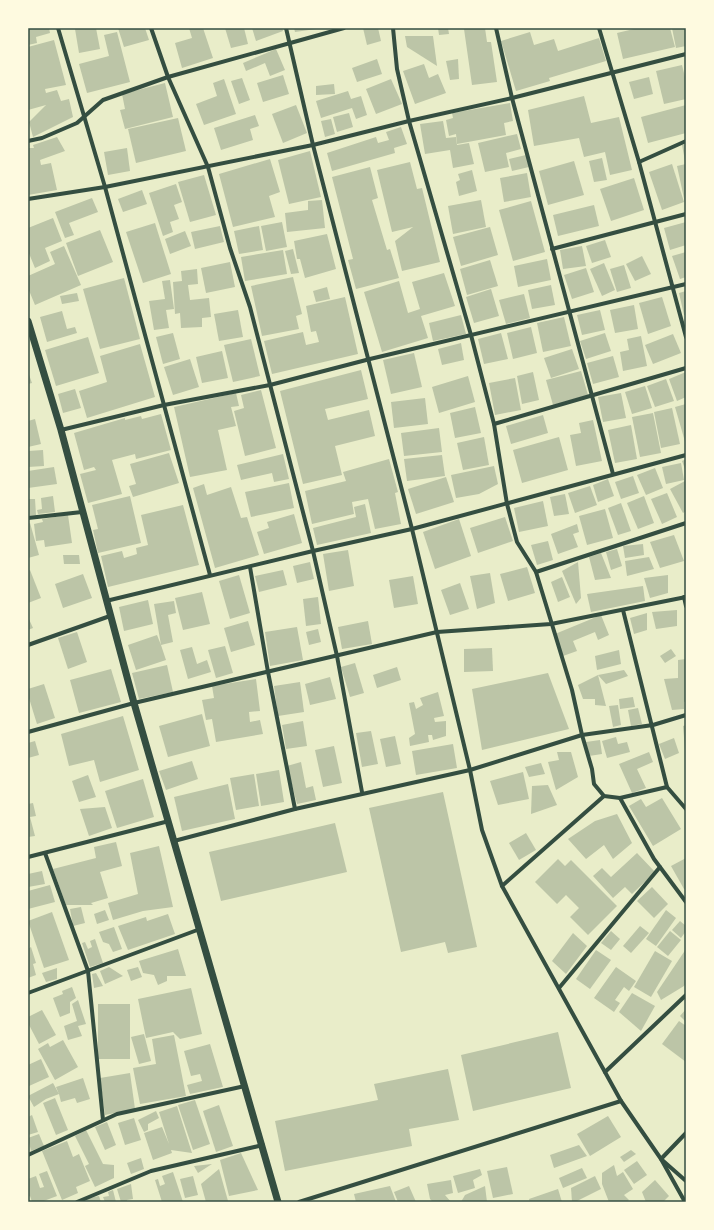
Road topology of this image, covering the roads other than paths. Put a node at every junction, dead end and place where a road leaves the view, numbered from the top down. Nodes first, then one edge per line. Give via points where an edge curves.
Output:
1 (58, 28) edge
2 (151, 28) edge
3 (286, 28) edge
4 (344, 28) edge
5 (393, 28) edge
6 (496, 28) edge
7 (599, 28) edge
8 (290, 42) junction
9 (686, 54) edge
10 (612, 72) junction
11 (168, 77) junction
12 (512, 98) junction
13 (85, 117) junction
14 (409, 120) junction
15 (28, 140) edge
16 (686, 141) edge
17 (314, 146) junction
18 (639, 162) junction
19 (208, 167) junction
20 (106, 187) junction
21 (28, 199) edge
22 (686, 214) edge
23 (656, 222) junction
24 (552, 249) junction
25 (686, 284) edge
26 (673, 286) junction
27 (568, 311) junction
28 (28, 321) edge
29 (471, 335) junction
30 (686, 338) edge
31 (370, 359) junction
32 (686, 368) edge
33 (270, 385) junction
34 (592, 396) junction
35 (164, 405) junction
36 (494, 424) junction
37 (61, 430) junction
38 (686, 455) edge
39 (613, 474) junction
40 (507, 504) junction
41 (82, 512) junction
42 (28, 518) edge
43 (686, 523) edge
44 (412, 529) junction
45 (313, 551) junction
46 (250, 567) junction
47 (536, 572) junction
48 (210, 576) junction
49 (685, 597) edge
50 (106, 601) junction
51 (686, 606) edge
52 (622, 610) junction
53 (110, 616) junction
54 (551, 624) junction
55 (437, 632) junction
56 (28, 645) edge
57 (337, 656) junction
58 (268, 672) junction
59 (134, 703) junction
60 (686, 716) edge
61 (653, 725) junction
62 (28, 732) edge
63 (582, 735) junction
64 (470, 770) junction
65 (667, 787) junction
66 (362, 792) junction
67 (604, 796) junction
68 (620, 798) junction
69 (295, 808) junction
70 (686, 810) edge
71 (168, 821) junction
72 (174, 841) junction
73 (45, 853) junction
74 (28, 858) edge
75 (660, 867) junction
76 (502, 886) junction
77 (686, 902) edge
78 (200, 930) junction
79 (88, 971) junction
80 (559, 988) junction
81 (28, 993) edge
82 (686, 995) edge
83 (605, 1072) junction
84 (246, 1086) junction
85 (621, 1101) junction
86 (103, 1120) junction
87 (686, 1133) edge
88 (262, 1145) junction
89 (28, 1155) edge
90 (661, 1159) junction
91 (686, 1181) edge
92 (77, 1202) edge
93 (278, 1202) edge
94 (299, 1202) edge
95 (685, 1202) edge

1 - 13 street
2 - 11 street
3 - 8 street
4 - 8 street
5 - 14 street via 398,69
6 - 12 street
7 - 10 street
8 - 11 street
8 - 17 street
9 - 10 street
10 - 12 street
10 - 18 street
11 - 13 street via 103,100
11 - 19 street
12 - 14 street
12 - 24 street
13 - 15 street via 42,138
13 - 20 street
14 - 17 street
14 - 29 street
16 - 18 street
17 - 19 street
17 - 31 street
18 - 23 street
19 - 20 street
19 - 33 street via 230,248 250,307
20 - 21 street
20 - 35 street
22 - 23 street
23 - 24 street
23 - 26 street
24 - 27 street
25 - 26 street
26 - 27 street
26 - 30 street
27 - 29 street
27 - 34 street
28 - 37 street
29 - 31 street
29 - 36 street
31 - 33 street
31 - 44 street
32 - 34 street
33 - 35 street
33 - 45 street
34 - 36 street
34 - 39 street
35 - 37 street
35 - 48 street
36 - 40 street
37 - 41 street
38 - 39 street
39 - 40 street
40 - 44 street
40 - 47 street via 517,542
41 - 42 street
41 - 50 street
43 - 47 street
44 - 45 street
44 - 55 street
45 - 46 street
45 - 57 street
46 - 48 street
46 - 58 street
47 - 54 street
48 - 50 street
49 - 51 street
49 - 52 street
50 - 53 street
52 - 54 street
52 - 61 street
53 - 56 street
53 - 59 street
54 - 55 street
54 - 63 street via 572,690
55 - 57 street
55 - 64 street
57 - 58 street
57 - 66 street
58 - 59 street
58 - 69 street
59 - 62 street
59 - 71 street
60 - 61 street
61 - 63 street
61 - 65 street
63 - 64 street
63 - 67 street via 594,784
64 - 66 street
64 - 76 street via 482,830
65 - 68 street
65 - 70 street
66 - 69 street
67 - 68 street
67 - 76 street
68 - 75 street
69 - 72 street
71 - 72 street
71 - 73 street
72 - 78 street
73 - 74 street
73 - 79 street
75 - 77 street
75 - 80 street
76 - 80 street
78 - 79 street
78 - 84 street
79 - 81 street
79 - 86 street
80 - 83 street
82 - 83 street
83 - 85 street
84 - 86 street via 116,1114
84 - 88 street
85 - 90 street
85 - 94 street
86 - 89 street
87 - 90 street
88 - 92 street via 151,1171
88 - 93 street
90 - 91 street
90 - 95 street

